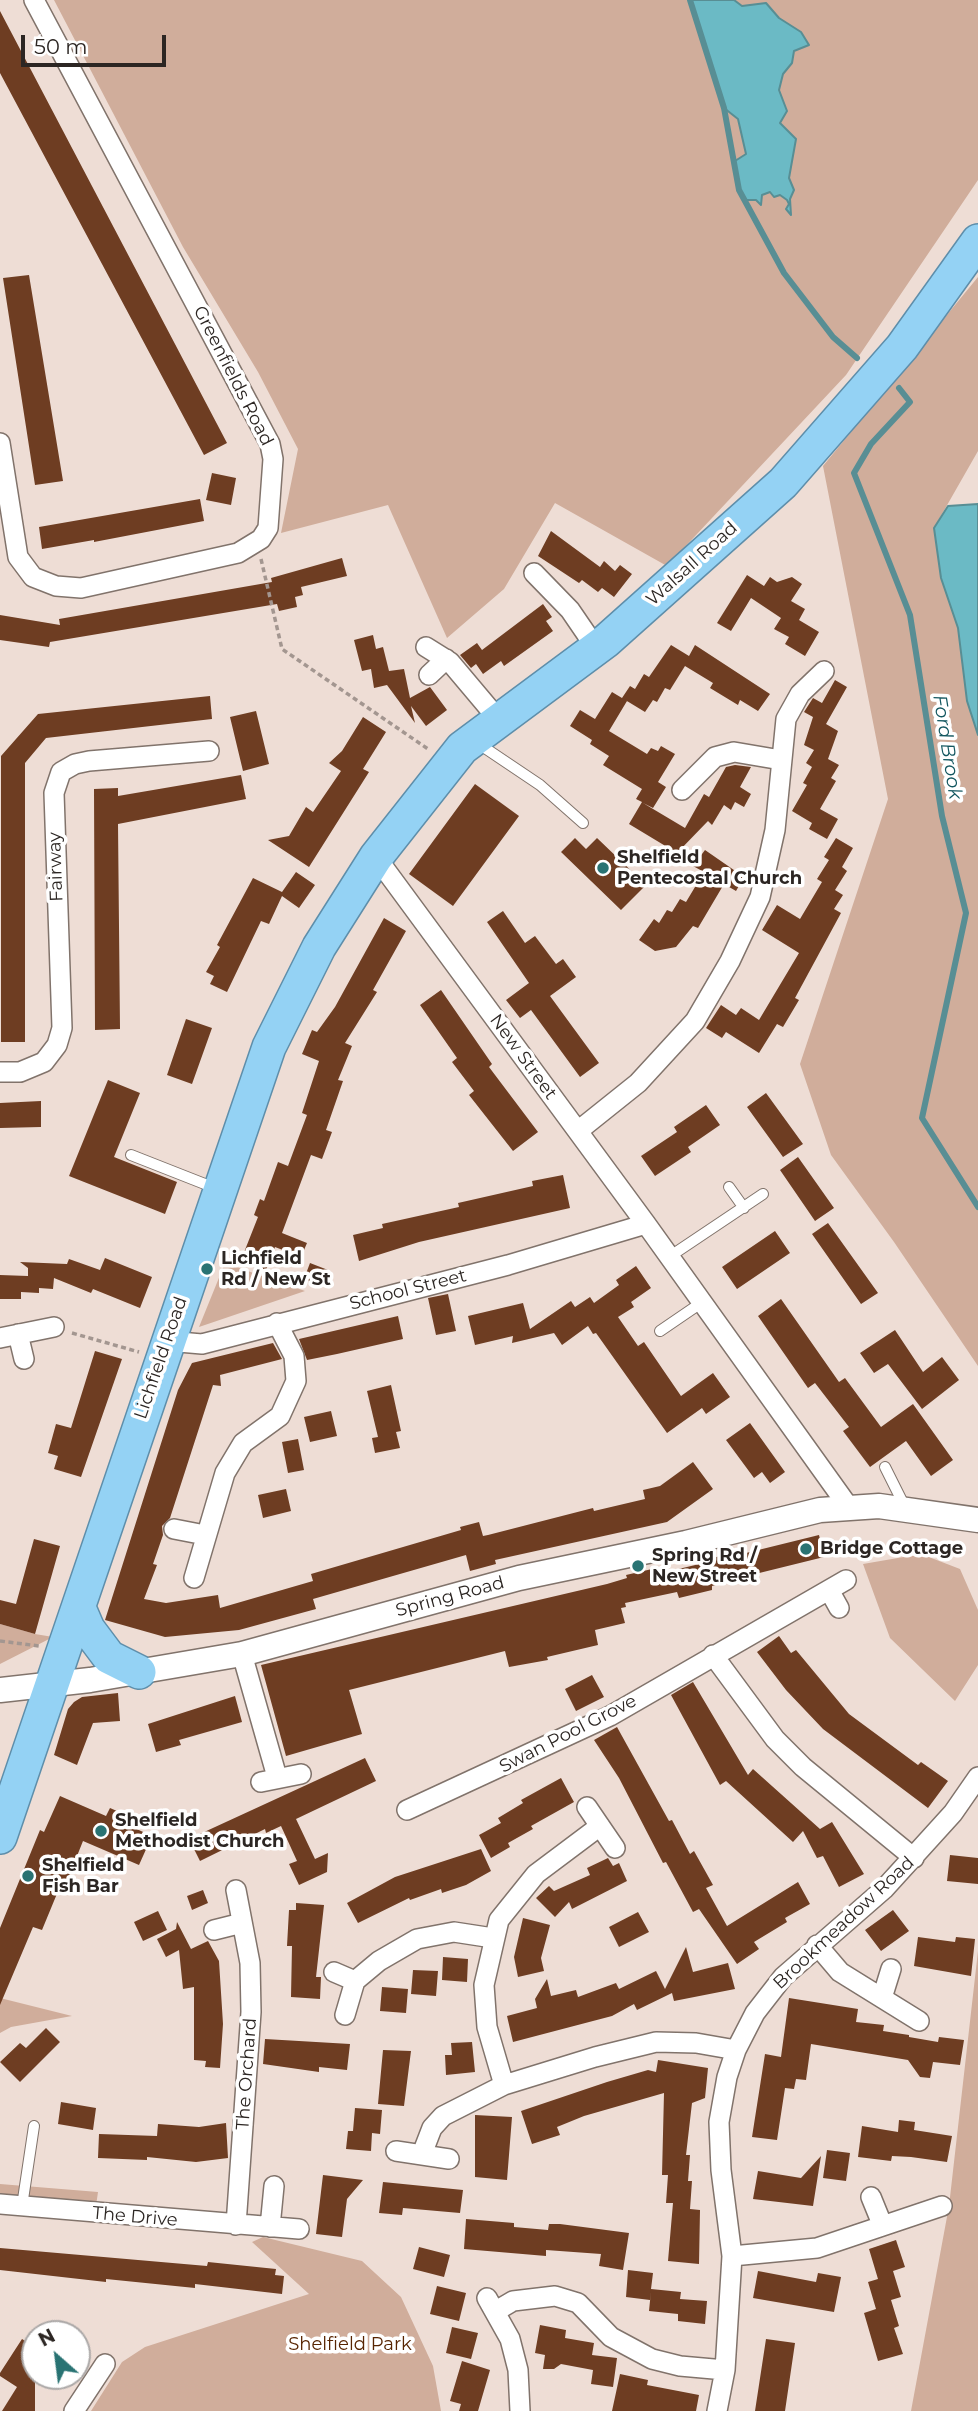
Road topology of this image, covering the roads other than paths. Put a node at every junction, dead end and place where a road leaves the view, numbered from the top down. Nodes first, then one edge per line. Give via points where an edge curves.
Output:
1 (34, 0) edge
2 (978, 240) edge
3 (0, 443) edge
4 (534, 573) dead end
5 (426, 647) dead end
6 (596, 648) junction
7 (446, 659) junction
8 (824, 671) dead end
9 (429, 675) dead end
10 (498, 719) junction
11 (472, 740) junction
12 (209, 751) dead end
13 (781, 760) junction
14 (682, 790) dead end
15 (583, 823) dead end
16 (376, 857) junction
17 (0, 1072) edge
18 (578, 1131) junction
19 (131, 1155) dead end
20 (729, 1186) dead end
21 (219, 1190) junction
22 (763, 1194) dead end
23 (744, 1208) junction
24 (646, 1224) junction
25 (669, 1257) junction
26 (701, 1303) junction
27 (277, 1324) junction
28 (54, 1327) road end
29 (660, 1331) dead end
30 (9, 1336) edge
31 (164, 1350) junction
32 (24, 1359) dead end
33 (885, 1467) dead end
34 (848, 1506) junction
35 (906, 1509) junction
36 (973, 1524) edge
37 (174, 1529) dead end
38 (205, 1535) junction
39 (194, 1578) dead end
40 (79, 1608) junction
41 (839, 1608) dead end
42 (242, 1654) junction
43 (713, 1656) junction
44 (139, 1672) junction
45 (52, 1685) junction
46 (0, 1690) edge
47 (302, 1774) dead end
48 (978, 1777) edge
49 (587, 1807) dead end
50 (417, 1814) dead end
51 (600, 1826) junction
52 (0, 1837) edge
53 (615, 1848) dead end
54 (914, 1858) junction
55 (236, 1891) dead end
56 (242, 1923) junction
57 (214, 1930) dead end
58 (493, 1938) junction
59 (817, 1945) junction
60 (891, 1969) dead end
61 (334, 1972) dead end
62 (355, 1982) junction
63 (882, 1998) junction
64 (345, 2015) dead end
65 (919, 2021) dead end
66 (736, 2050) junction
67 (504, 2085) junction
68 (34, 2126) dead end
69 (396, 2151) dead end
70 (422, 2154) junction
71 (449, 2159) dead end
72 (275, 2186) dead end
73 (871, 2197) dead end
74 (0, 2204) edge
75 (22, 2206) junction
76 (942, 2206) dead end
77 (882, 2224) junction
78 (236, 2225) junction
79 (270, 2227) junction
80 (299, 2229) dead end
81 (732, 2256) junction
82 (105, 2364) dead end
83 (725, 2370) junction
84 (91, 2374) edge
85 (81, 2390) edge
86 (74, 2411) edge
87 (520, 2411) edge
88 (717, 2411) edge

1 - 3 street, Greenfields Road via 270,444 268,528 261,540 238,553 81,588 56,586 33,577 18,557
2 - 6 highway, Walsall Road via 902,347 783,483
4 - 6 street via 570,610
5 - 7 street
6 - 10 highway, Walsall Road
7 - 9 street
7 - 10 street
8 - 13 street via 800,694 786,719
10 - 11 highway, Walsall Road
11 - 15 lane via 540,785
11 - 16 highway, Walsall Road
12 - 17 street, Fairway via 89,761 61,772 54,793 62,1028 57,1045 44,1062 20,1072
13 - 14 street via 734,752 715,757
13 - 18 street via 775,830 760,897 730,961 695,1021 638,1083
16 - 18 street, New Street
16 - 21 highway, Lichfield Road via 295,991 269,1047
18 - 24 street, New Street
19 - 21 lane
20 - 23 lane
21 - 31 highway, Lichfield Road
22 - 23 lane
23 - 25 lane
24 - 25 street, New Street
24 - 27 street, School Street
25 - 26 street, New Street
26 - 29 lane
26 - 34 street, New Street
27 - 31 street, School Street
27 - 38 street via 294,1356 296,1381 279,1416 243,1443 225,1474
28 - 30 street
30 - 32 street
31 - 40 highway, Lichfield Road
33 - 35 lane
34 - 35 street, Spring Road
34 - 42 street, Spring Road via 519,1578
35 - 36 street, Spring Road
37 - 38 street
38 - 39 street
40 - 44 highway via 109,1657
40 - 45 highway, Lichfield Road
41 - 43 street, Swan Pool Grove via 837,1585
42 - 44 street, Spring Road
42 - 47 street via 269,1780
43 - 50 street, Swan Pool Grove via 610,1716
43 - 54 street via 775,1739
44 - 45 street, Spring Road
45 - 46 street, Spring Road
45 - 52 highway, Lichfield Road
48 - 54 street, Brookmeadow Road
49 - 51 street
51 - 53 street
51 - 58 street via 536,1874 499,1920
54 - 59 street, Brookmeadow Road
55 - 56 street, The Orchard
56 - 57 street
56 - 78 street, The Orchard via 250,1963 251,2012
58 - 62 street via 454,1932 417,1939 379,1961
58 - 67 street via 484,1985 488,2026
59 - 63 street via 840,1972
59 - 66 street, Brookmeadow Road via 783,1976 755,2013
60 - 63 street
61 - 62 street
62 - 64 street
63 - 65 street
66 - 67 street via 656,2042
66 - 81 street, Brookmeadow Road via 719,2122
67 - 70 street via 443,2116 432,2128
68 - 75 lane
69 - 70 street
70 - 71 street
72 - 79 street
73 - 77 street
74 - 75 street, The Drive
75 - 78 street, The Drive
76 - 77 street
77 - 81 street via 817,2248
78 - 79 street, The Drive
79 - 80 street, The Drive
81 - 83 street, Brookmeadow Road
82 - 84 street
83 - 87 street via 652,2359 611,2337 578,2303 555,2296 492,2304 518,2370
83 - 88 street, Brookmeadow Road
85 - 86 street

